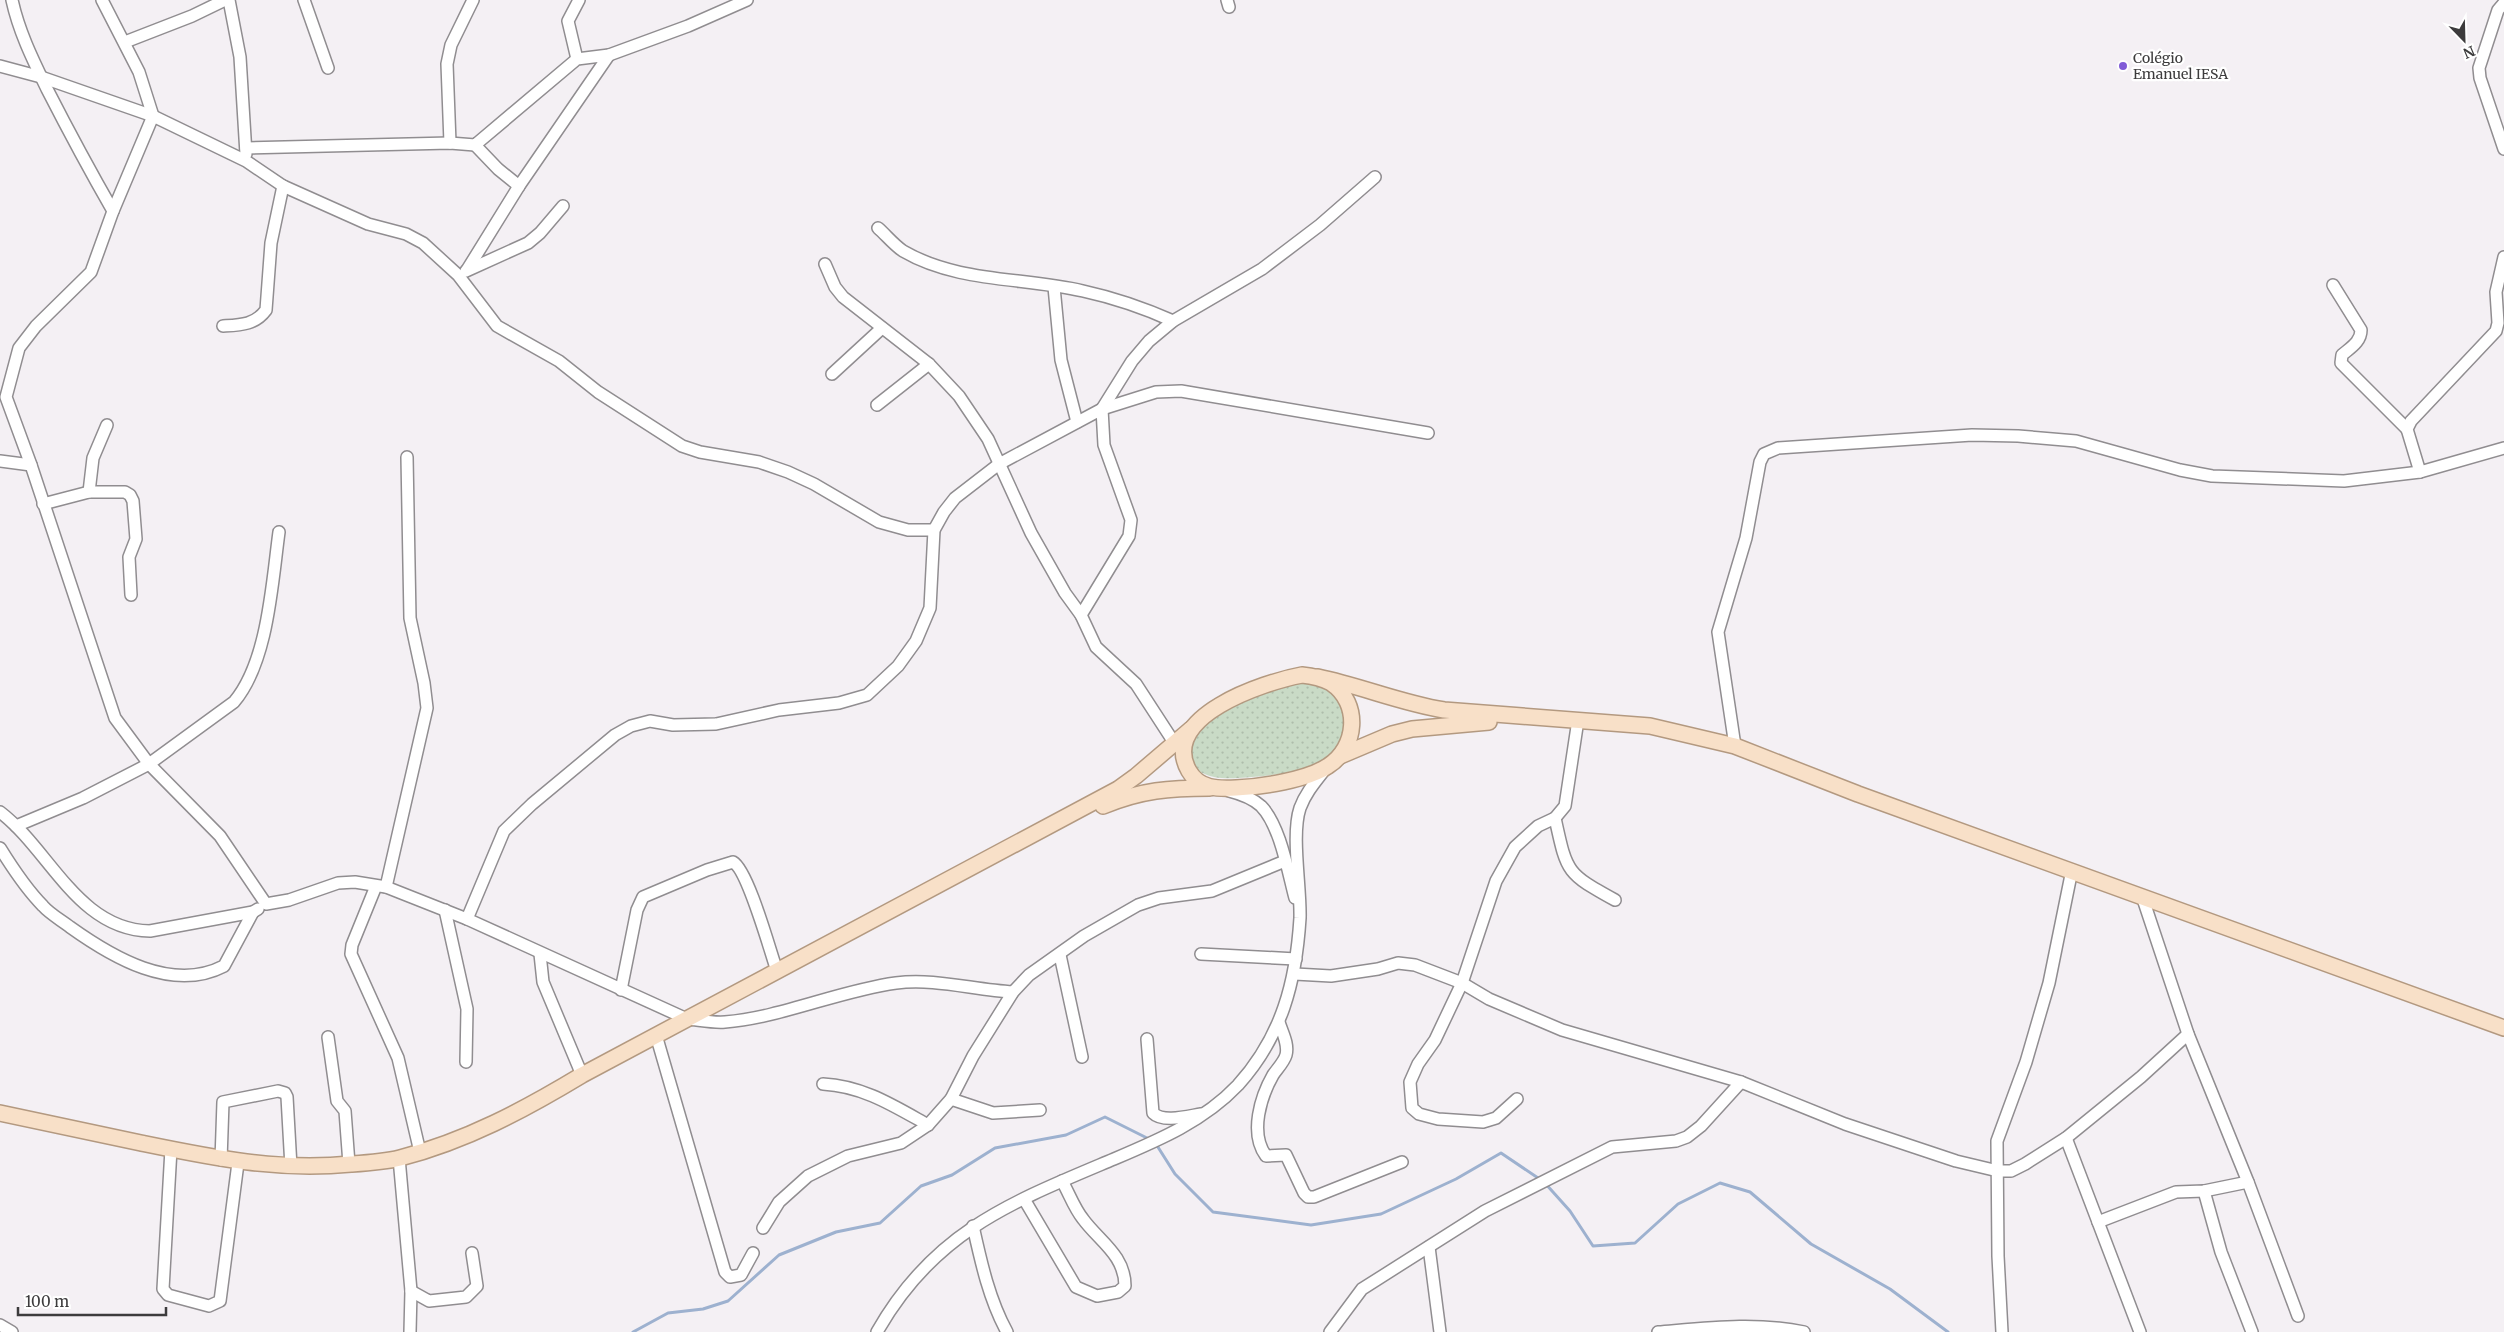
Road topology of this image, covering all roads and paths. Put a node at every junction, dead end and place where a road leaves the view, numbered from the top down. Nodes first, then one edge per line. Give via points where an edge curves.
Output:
1 (12, 0) edge
2 (102, 0) edge
3 (225, 0) edge
4 (229, 0) edge
5 (304, 0) edge
6 (474, 0) edge
7 (579, 0) edge
8 (747, 0) edge
9 (2504, 3) edge
10 (125, 42) junction
11 (609, 55) junction
12 (577, 59) junction
13 (0, 66) edge
14 (328, 68) dead end
15 (41, 77) junction
16 (153, 116) junction
17 (450, 143) junction
18 (475, 145) junction
19 (246, 148) junction
20 (2504, 149) edge
21 (246, 161) junction
22 (1375, 177) dead end
23 (283, 186) junction
24 (519, 186) junction
25 (563, 206) dead end
26 (113, 211) junction
27 (878, 228) dead end
28 (2504, 257) edge
29 (825, 264) dead end
30 (462, 273) junction
31 (2333, 285) dead end
32 (1054, 287) junction
33 (1173, 320) junction
34 (223, 326) dead end
35 (882, 328) junction
36 (929, 364) junction
37 (832, 374) dead end
38 (3, 398) edge
39 (877, 405) dead end
40 (1102, 408) junction
41 (1077, 422) junction
42 (107, 425) dead end
43 (2407, 429) junction
44 (1428, 433) dead end
45 (2504, 448) edge
46 (407, 457) dead end
47 (0, 461) edge
48 (999, 464) junction
49 (31, 466) junction
50 (2420, 472) junction
51 (89, 492) junction
52 (43, 504) junction
53 (934, 530) junction
54 (279, 532) dead end
55 (131, 595) dead end
56 (1081, 614) junction
57 (1318, 677) junction
58 (1536, 718) junction
59 (1578, 720) junction
60 (1191, 728) junction
61 (1175, 744) junction
62 (1735, 746) junction
63 (1340, 756) junction
64 (149, 764) junction
65 (1327, 767) junction
66 (1218, 788) junction
67 (0, 800) edge
68 (3, 814) edge
69 (1556, 818) junction
70 (16, 826) junction
71 (1017, 843) junction
72 (0, 848) edge
73 (1285, 861) junction
74 (2072, 870) junction
75 (381, 886) junction
76 (2142, 896) junction
77 (1615, 900) dead end
78 (266, 904) junction
79 (445, 910) junction
80 (253, 912) junction
81 (1300, 916) junction
82 (467, 919) junction
83 (540, 954) junction
84 (1202, 954) dead end
85 (1060, 955) junction
86 (1296, 960) junction
87 (778, 971) junction
88 (1295, 974) junction
89 (1462, 983) junction
90 (621, 990) junction
91 (1014, 992) junction
92 (686, 1019) junction
93 (1279, 1022) junction
94 (2504, 1028) edge
95 (2188, 1034) junction
96 (656, 1035) junction
97 (328, 1037) dead end
98 (1147, 1039) dead end
99 (1082, 1057) dead end
100 (466, 1062) dead end
101 (582, 1075) junction
102 (1741, 1082) junction
103 (823, 1084) dead end
104 (951, 1099) junction
105 (1517, 1100) dead end
106 (1040, 1110) dead end
107 (0, 1114) edge
108 (1207, 1114) junction
109 (928, 1125) junction
110 (2066, 1138) junction
111 (171, 1149) junction
112 (420, 1152) junction
113 (398, 1158) junction
114 (221, 1160) junction
115 (238, 1162) junction
116 (1402, 1162) dead end
117 (349, 1164) junction
118 (291, 1166) junction
119 (1998, 1171) junction
120 (1062, 1181) junction
121 (2248, 1182) junction
122 (2204, 1191) junction
123 (1024, 1199) junction
124 (2098, 1222) junction
125 (973, 1226) junction
126 (763, 1228) dead end
127 (1429, 1247) junction
128 (472, 1253) dead end
129 (752, 1253) dead end
130 (411, 1291) junction
131 (2298, 1316) dead end
132 (0, 1325) edge
133 (12, 1332) edge
134 (410, 1332) edge
135 (877, 1332) edge
136 (1007, 1332) edge
137 (1330, 1332) edge
138 (1440, 1332) edge
139 (1658, 1332) edge
140 (1804, 1332) edge
141 (2002, 1332) edge
142 (2140, 1332) edge
143 (2252, 1332) edge

1 - 15 street via 25,43
2 - 10 street
3 - 10 street
4 - 19 street via 240,57
5 - 14 street
6 - 17 street via 451,45 447,64
7 - 12 street via 568,21
8 - 11 street
9 - 20 street via 2498,10 2479,68
10 - 16 street
11 - 12 street
11 - 24 street
12 - 18 street
13 - 15 street
15 - 16 street
15 - 26 street via 72,140
16 - 21 street
16 - 26 street
17 - 18 street
17 - 19 street
18 - 24 street
19 - 21 street
21 - 23 street
22 - 33 street via 1262,269
23 - 30 street via 368,224 406,234
23 - 34 street via 271,243 266,310 260,319
24 - 30 street
25 - 30 street via 528,243
26 - 38 street via 91,272 36,326 19,348
27 - 32 street via 901,250 928,263 968,274
28 - 43 street via 2496,292 2496,331
29 - 35 street via 834,287
30 - 53 street via 497,326 558,361 598,392 682,446 759,462 788,472 879,522 908,530
31 - 43 street via 2361,330 2357,342 2342,355 2341,364
32 - 33 street via 1082,290 1119,300
32 - 41 street via 1060,360
33 - 40 street via 1132,361
35 - 36 street
35 - 37 street
36 - 39 street
36 - 48 street via 959,396 988,439
38 - 49 street
40 - 41 street
40 - 44 street via 1156,392 1182,391
40 - 56 street via 1104,445 1131,520 1130,536
41 - 48 street
42 - 51 street via 94,458
43 - 50 street
45 - 50 street
46 - 75 street via 410,618 427,708
47 - 49 street
48 - 53 street via 955,498
48 - 56 street via 1031,533 1065,594
49 - 52 street
50 - 62 street via 2344,481 2229,477 2180,470 2076,441 2018,436 1972,435 1778,448 1764,454 1760,462 1746,538 1718,632
51 - 52 street
51 - 55 street via 125,492 133,501 136,539 130,557
52 - 64 street via 115,718
53 - 82 street via 930,608 916,640 898,666 867,695 839,703 779,710 716,724 672,725 650,721 631,726 608,741 504,831
54 - 64 street via 267,624 243,692
56 - 61 street via 1096,647 1136,684
57 - 58 main road via 1356,685 1421,706
57 - 60 main road via 1302,675 1263,685 1216,707
57 - 63 main road via 1338,690 1350,709 1353,726 1349,742
58 - 59 main road
58 - 63 main road via 1412,729
59 - 62 main road via 1650,726
59 - 69 street via 1565,806
60 - 61 main road
60 - 66 main road via 1184,745 1184,763 1200,783
61 - 71 main road via 1118,789
62 - 74 main road via 1858,794
63 - 65 main road
64 - 70 street via 83,798
64 - 78 street via 220,836
65 - 66 main road via 1258,786
65 - 81 street via 1310,787 1297,824
66 - 71 main road via 1137,793
66 - 73 street via 1246,796 1261,807 1270,820
67 - 68 street
68 - 70 street
69 - 77 street via 1567,867 1580,880
69 - 89 street via 1538,826 1515,847 1496,881
70 - 80 street via 101,917 133,931 150,931
71 - 87 main road
72 - 80 street via 17,876 43,907 100,949 158,972 193,975 224,966
73 - 81 street
73 - 85 street via 1212,891 1158,898 1138,905 1084,936
74 - 76 main road
74 - 119 street via 2049,983 1998,1141
75 - 78 street via 338,883 289,900
75 - 79 street
75 - 112 street via 352,945 351,954 398,1058
76 - 94 main road
76 - 95 street
78 - 80 street
79 - 82 street
79 - 100 street via 467,1009
81 - 86 street
82 - 83 street
83 - 90 street
83 - 101 street via 543,982
84 - 86 street
85 - 91 street via 1029,976
85 - 99 street
86 - 88 street
87 - 90 street via 746,881 739,866 733,862 643,897 637,910
87 - 92 main road
88 - 89 street via 1332,976 1398,964 1415,965
88 - 93 street
89 - 102 street via 1489,999 1562,1030
89 - 105 street via 1435,1040 1410,1082 1412,1108 1418,1114 1438,1119 1483,1122 1496,1118
90 - 92 street
91 - 92 street via 937,982 898,983 847,992 762,1016 723,1023
91 - 104 street via 973,1056
92 - 96 main road
93 - 108 street via 1262,1054 1238,1084
93 - 116 street via 1287,1046 1286,1058 1264,1091 1258,1111 1259,1132 1266,1156 1286,1155 1308,1197
95 - 110 street
95 - 121 street
96 - 101 main road
96 - 129 street via 725,1272 730,1277 741,1275
97 - 117 street via 338,1101 345,1111
98 - 108 street via 1153,1113 1164,1118
101 - 112 main road via 504,1120
102 - 119 street via 1845,1124 1956,1162
102 - 127 street via 1687,1137 1612,1147 1485,1211
103 - 109 street via 855,1088
104 - 106 street via 993,1113
104 - 109 street
107 - 111 main road
108 - 120 street via 1155,1142
109 - 126 street via 901,1143 848,1156 808,1176 779,1202
110 - 119 street via 2011,1171
110 - 124 street
111 - 114 main road
111 - 115 street via 163,1289 168,1295 209,1306 220,1302
112 - 113 main road
113 - 117 main road
113 - 130 street
114 - 115 main road
114 - 118 street via 223,1102 278,1091 287,1097
115 - 118 main road
117 - 118 main road
119 - 141 street
120 - 123 street
120 - 123 street via 1081,1216 1106,1244 1124,1273 1124,1286 1118,1292 1097,1296 1076,1287
121 - 122 street
121 - 131 street
122 - 124 street via 2176,1192
122 - 143 street via 2221,1252
123 - 125 street
124 - 142 street
125 - 135 street via 922,1269 890,1308
125 - 136 street via 984,1271
127 - 137 street via 1362,1289
127 - 138 street
128 - 130 street via 477,1286 466,1297 429,1300
130 - 134 street
132 - 133 street
139 - 140 street via 1725,1326 1775,1327

